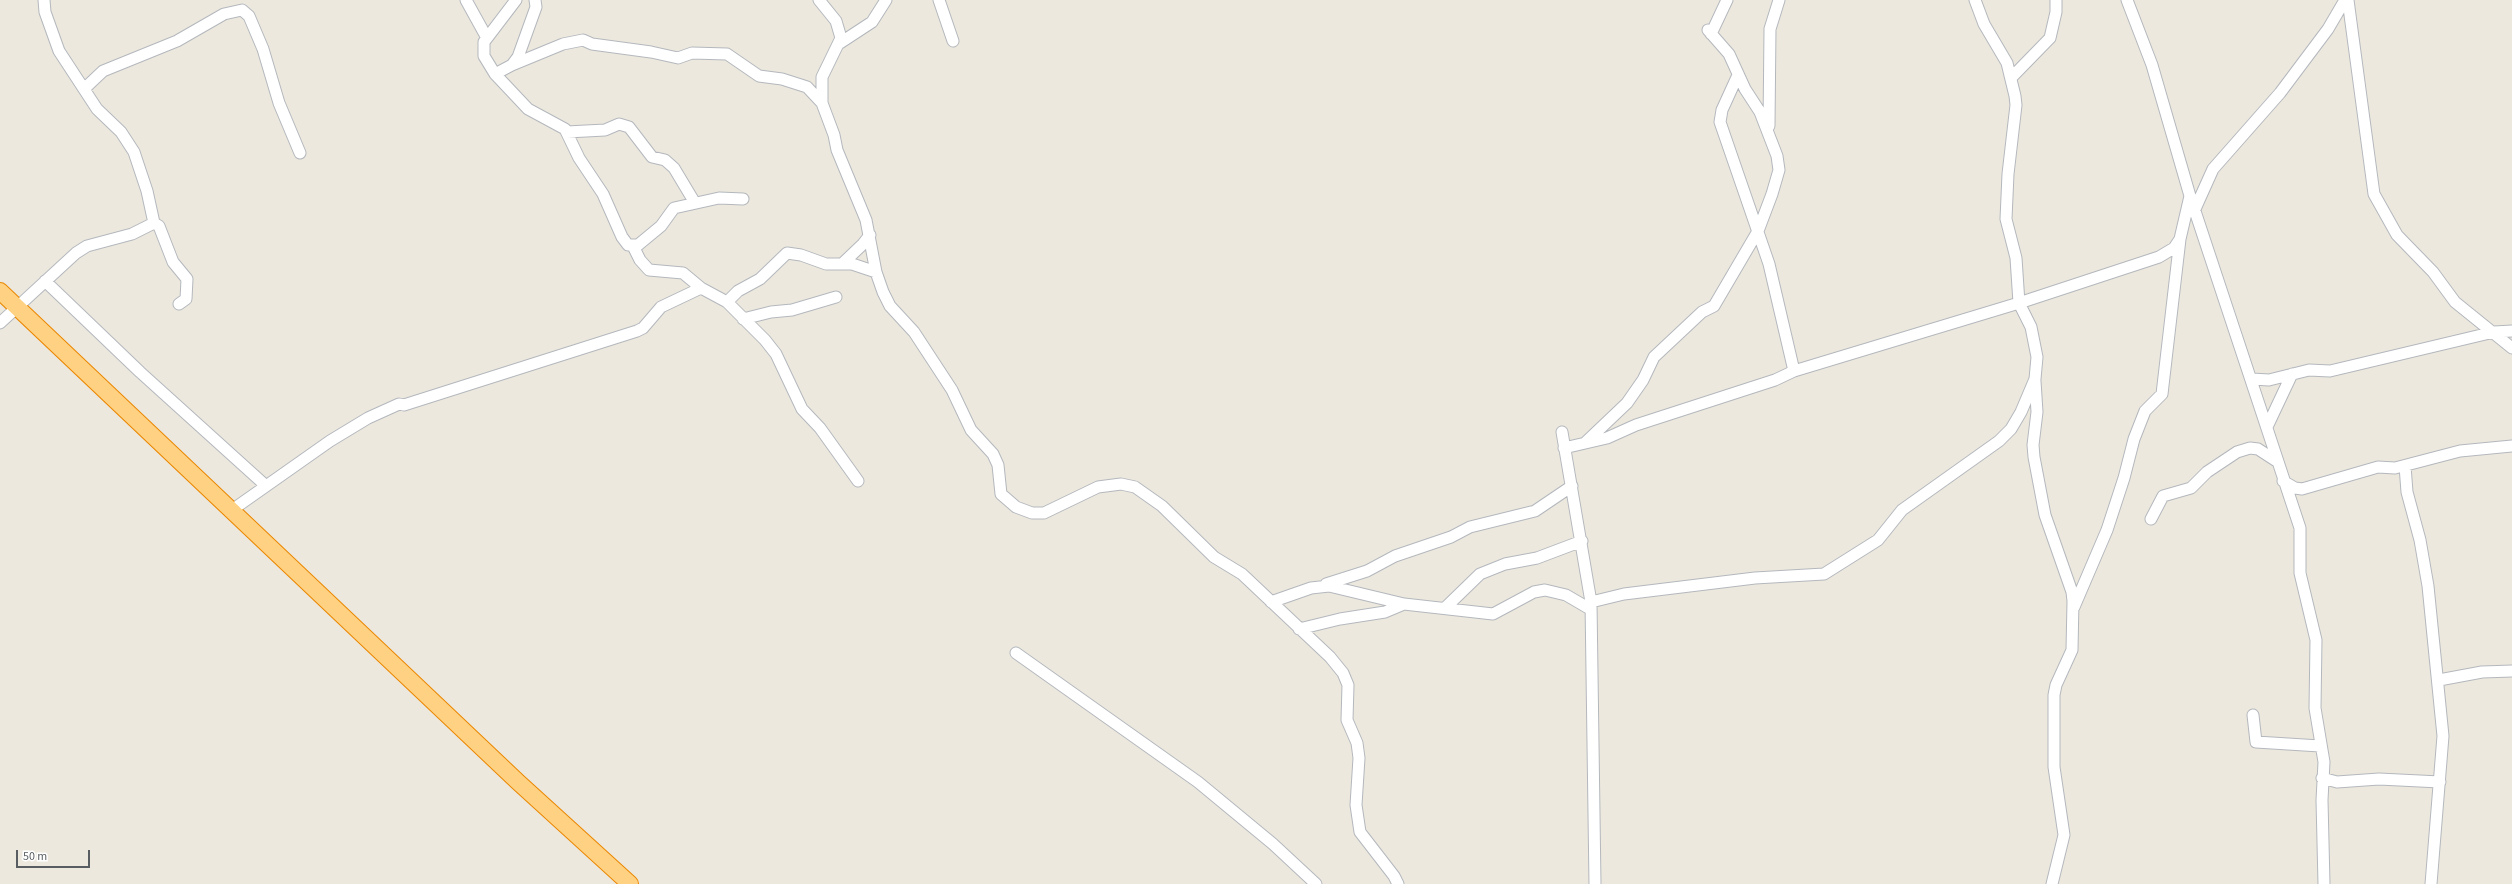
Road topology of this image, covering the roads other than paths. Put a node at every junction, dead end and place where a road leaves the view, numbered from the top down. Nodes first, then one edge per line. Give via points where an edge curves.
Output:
1 (44, 0) edge
2 (466, 0) edge
3 (516, 0) edge
4 (535, 0) edge
5 (819, 0) edge
6 (886, 0) edge
7 (939, 0) edge
8 (1727, 0) edge
9 (1779, 0) edge
10 (1975, 0) edge
11 (2056, 0) edge
12 (2127, 0) edge
13 (2346, 0) edge
14 (487, 38) junction
15 (953, 41) dead end
16 (840, 43) junction
17 (512, 65) junction
18 (495, 74) junction
19 (1738, 75) junction
20 (2012, 78) junction
21 (84, 89) junction
22 (822, 103) junction
23 (567, 132) junction
24 (1769, 136) junction
25 (300, 152) dead end
26 (2190, 196) junction
27 (743, 199) dead end
28 (695, 202) junction
29 (2194, 209) junction
30 (154, 223) junction
31 (1758, 231) junction
32 (870, 235) junction
33 (2180, 239) junction
34 (633, 246) junction
35 (842, 264) junction
36 (876, 272) junction
37 (45, 281) junction
38 (701, 288) junction
39 (0, 291) edge
40 (836, 297) dead end
41 (727, 302) junction
42 (2019, 302) junction
43 (179, 304) dead end
44 (16, 307) junction
45 (743, 319) junction
46 (0, 323) edge
47 (2512, 330) edge
48 (2494, 332) junction
49 (2512, 348) edge
50 (1794, 371) junction
51 (2292, 374) junction
52 (2035, 379) junction
53 (2252, 379) junction
54 (2267, 427) junction
55 (1562, 432) dead end
56 (1585, 443) junction
57 (2512, 446) edge
58 (1564, 448) junction
59 (2278, 462) junction
60 (2405, 466) junction
61 (858, 481) dead end
62 (2283, 481) junction
63 (265, 485) junction
64 (1572, 486) junction
65 (232, 510) junction
66 (2151, 519) dead end
67 (1582, 541) junction
68 (1320, 586) junction
69 (1271, 602) junction
70 (1404, 604) junction
71 (1590, 606) junction
72 (1445, 608) junction
73 (2072, 614) junction
74 (1299, 629) junction
75 (1016, 653) dead end
76 (2512, 671) edge
77 (2439, 680) junction
78 (2254, 715) dead end
79 (2320, 746) junction
80 (2322, 778) junction
81 (2440, 782) junction
82 (630, 884) edge
83 (1316, 884) edge
84 (1398, 884) edge
85 (1595, 884) edge
86 (2052, 884) edge
87 (2324, 884) edge
88 (2431, 884) edge

1 - 21 street via 53,39
2 - 14 street
3 - 14 street
4 - 17 street via 536,7 525,40
5 - 16 street via 836,20
6 - 16 street via 872,22
7 - 15 street
8 - 19 street via 1710,32 1729,54
9 - 24 street via 1770,29
10 - 20 street
11 - 20 street via 2050,38
12 - 26 street via 2157,80
13 - 29 street via 2280,94 2213,169
13 - 48 street via 2374,194 2397,235 2433,272 2455,302
14 - 18 street via 482,46 484,56
16 - 22 street via 822,77
17 - 18 street
17 - 22 street via 563,44 583,40 592,44 607,44 678,58 692,53 727,54 759,76 782,79 807,87
18 - 23 street via 528,109 560,125
19 - 24 street via 1760,112
19 - 31 street via 1722,110 1720,122
20 - 42 street via 2016,105 2006,213 2016,258
21 - 25 street via 103,71 177,41 224,14 242,10 249,16 258,36 279,103
21 - 30 street via 97,109 128,141 147,191
22 - 32 street via 834,135 836,150 858,198
23 - 28 street via 605,130 619,124 629,127 652,157 665,160 674,168
23 - 34 street via 579,158 610,205 622,237 628,245
24 - 31 street via 1777,156 1778,170
26 - 29 street
26 - 33 street
27 - 28 street via 719,198
28 - 34 street via 674,208 660,226
29 - 53 street
30 - 37 street via 132,234 87,246 69,257
30 - 43 street via 160,226 173,262 187,279 186,300
31 - 50 street via 1769,264
31 - 56 street via 1714,307 1702,312 1654,357 1644,380 1627,403
32 - 35 street
32 - 36 street
33 - 42 street via 2174,248 2159,257
33 - 73 street via 2162,394 2145,412 2134,439 2107,530
34 - 38 street via 649,270 661,273 682,272
35 - 36 street
35 - 41 street via 826,264 787,253 760,279 738,291
36 - 69 street via 890,306 914,332 952,390 971,430 993,454 998,465 1000,491 1006,500 1032,513 1044,513 1098,487 1121,484 1135,487 1162,506 1214,558 1242,574
37 - 44 street
37 - 63 street via 140,372
38 - 41 street
38 - 63 street via 661,307 643,328 637,331 424,399 404,405 398,404 330,441
39 - 44 highway
40 - 45 street via 792,310
41 - 45 street
42 - 50 street
42 - 52 street via 2036,344
44 - 46 street
44 - 65 highway
45 - 61 street via 776,354 802,409 820,428
47 - 48 street
48 - 49 street
48 - 51 street via 2330,371 2309,370
50 - 56 street via 1775,380 1607,438
51 - 53 street via 2269,380
51 - 54 street
52 - 71 street via 2021,412 1999,441 1902,510 1878,540 1830,572 1817,576 1755,578 1624,594
52 - 73 street via 2037,412 2033,451 2045,515 2072,592
53 - 54 street
54 - 59 street
55 - 58 street
56 - 58 street
57 - 60 street via 2460,451
58 - 64 street
59 - 62 street
59 - 66 street via 2258,449 2250,448 2237,452 2207,472 2192,488 2163,496
60 - 62 street via 2378,467 2302,488 2295,488
60 - 77 street via 2407,492 2420,540 2428,586
62 - 79 street via 2300,528 2300,573 2316,640 2315,708
63 - 65 street
64 - 67 street
64 - 68 street via 1535,511 1470,527 1451,537 1395,556 1368,571
65 - 82 highway via 518,782
67 - 71 street
67 - 72 street via 1537,558 1505,564 1480,574
68 - 69 street
68 - 70 street via 1342,588
69 - 74 street
70 - 72 street
70 - 74 street via 1385,612
71 - 72 street via 1566,595 1545,590 1534,592 1497,614
71 - 85 street
73 - 86 street via 2072,650 2054,695 2054,767 2064,834
74 - 84 street via 1336,663 1346,681 1347,720 1358,749 1356,805 1360,832
75 - 83 street via 1198,782 1273,844
76 - 77 street via 2482,672
77 - 81 street via 2443,736
78 - 79 street via 2256,742
79 - 80 street via 2324,762
80 - 81 street via 2337,782
80 - 87 street
81 - 88 street

